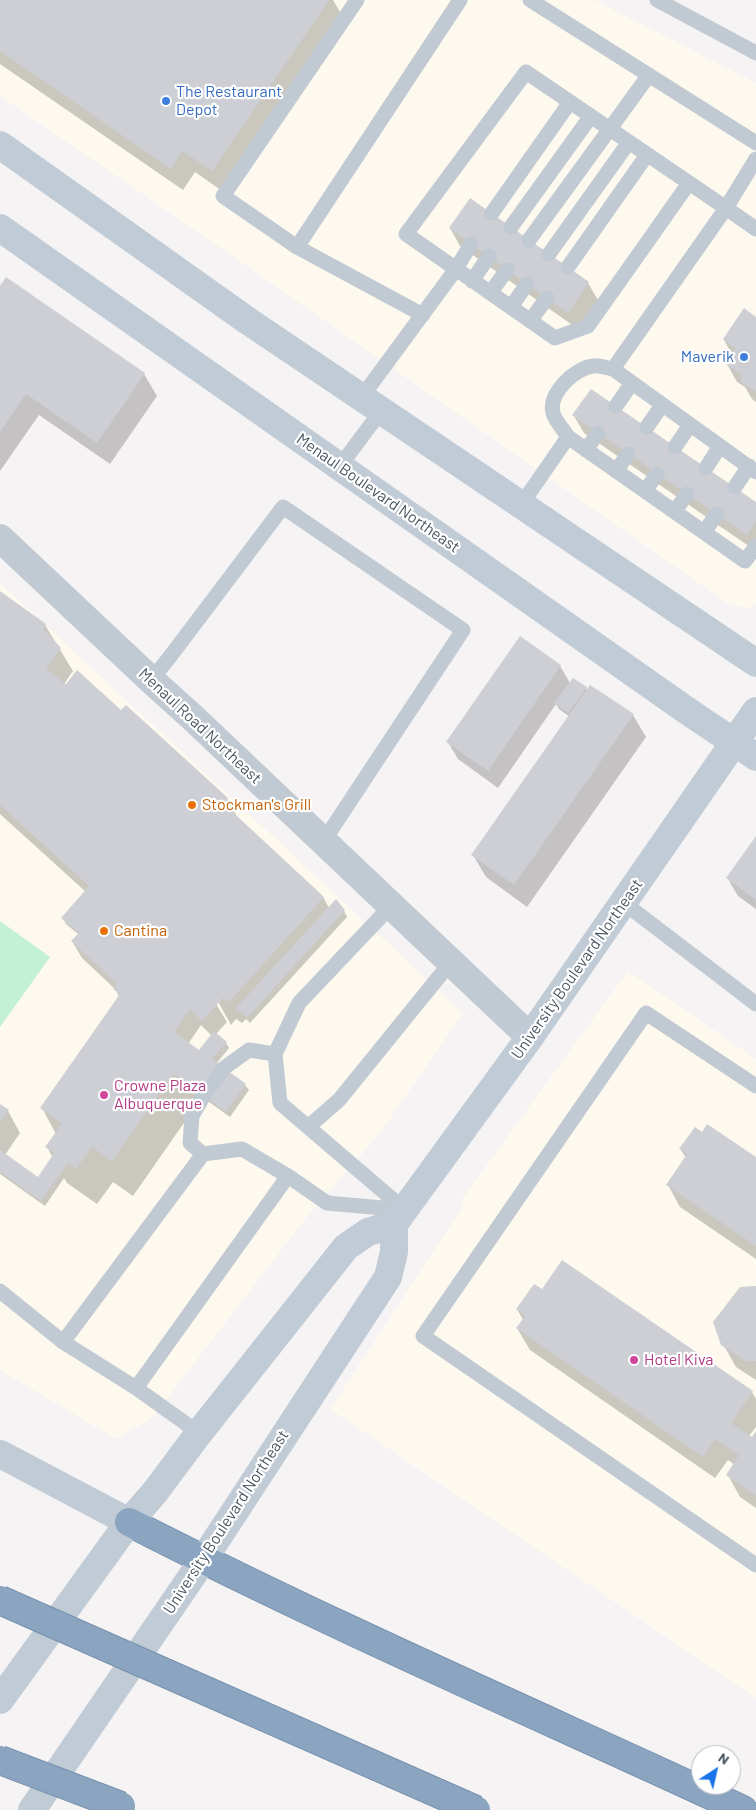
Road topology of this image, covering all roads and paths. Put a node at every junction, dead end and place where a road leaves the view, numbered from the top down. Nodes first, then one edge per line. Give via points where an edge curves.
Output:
1 (357, 0) edge
2 (460, 0) edge
3 (530, 0) edge
4 (657, 0) edge
5 (756, 53) edge
6 (649, 75) junction
7 (570, 102) junction
8 (591, 116) junction
9 (610, 129) junction
10 (629, 142) junction
11 (756, 144) edge
12 (0, 145) edge
13 (647, 154) junction
14 (756, 159) edge
15 (689, 183) junction
16 (726, 208) junction
17 (492, 213) dead end
18 (511, 227) dead end
19 (0, 228) edge
20 (756, 229) edge
21 (529, 240) dead end
22 (471, 244) dead end
23 (297, 247) junction
24 (549, 254) dead end
25 (489, 256) dead end
26 (568, 267) dead end
27 (456, 270) junction
28 (507, 270) dead end
29 (472, 281) junction
30 (527, 284) dead end
31 (490, 293) junction
32 (546, 298) dead end
33 (511, 308) junction
34 (423, 315) junction
35 (530, 321) junction
36 (613, 370) junction
37 (632, 383) junction
38 (371, 404) junction
39 (662, 405) junction
40 (616, 406) dead end
41 (690, 425) junction
42 (647, 427) dead end
43 (598, 433) dead end
44 (568, 437) junction
45 (720, 446) junction
46 (675, 447) dead end
47 (586, 450) junction
48 (628, 454) dead end
49 (340, 466) junction
50 (706, 468) dead end
51 (752, 469) edge
52 (616, 471) junction
53 (657, 474) dead end
54 (735, 487) dead end
55 (645, 491) junction
56 (687, 494) dead end
57 (522, 505) junction
58 (675, 511) junction
59 (716, 514) dead end
60 (704, 532) junction
61 (0, 538) edge
62 (756, 546) edge
63 (756, 663) edge
64 (151, 680) junction
65 (756, 711) edge
66 (745, 750) edge
67 (323, 842) junction
68 (624, 903) junction
69 (391, 906) junction
70 (450, 962) junction
71 (756, 1004) edge
72 (530, 1037) junction
73 (276, 1054) junction
74 (756, 1086) edge
75 (308, 1127) junction
76 (203, 1154) junction
77 (288, 1176) junction
78 (400, 1217) junction
79 (0, 1291) edge
80 (63, 1342) junction
81 (136, 1388) junction
82 (199, 1433) junction
83 (0, 1454) edge
84 (129, 1522) junction
85 (203, 1560) junction
86 (756, 1565) edge
87 (0, 1600) edge
88 (0, 1700) edge
89 (0, 1760) edge
90 (127, 1808) edge
91 (32, 1810) edge
92 (476, 1810) edge
93 (742, 1810) edge

1 - 23 lane via 223,196
2 - 23 lane
3 - 6 lane
4 - 5 lane
6 - 9 lane
6 - 11 lane
7 - 8 lane
7 - 17 lane
7 - 27 lane via 526,72 406,234
8 - 9 lane
8 - 18 lane
9 - 10 lane
9 - 21 lane
10 - 13 lane
10 - 24 lane
12 - 38 main road
13 - 15 lane
13 - 26 lane
14 - 16 lane
15 - 16 lane
15 - 35 lane via 588,326 555,338
16 - 20 lane
16 - 36 lane
19 - 49 main road, Menaul Boulevard Northeast
22 - 27 lane
23 - 34 lane
25 - 29 lane
27 - 29 lane
27 - 34 lane
28 - 31 lane
29 - 31 lane
30 - 33 lane
31 - 33 lane
32 - 35 lane
33 - 35 lane
34 - 38 lane
36 - 37 lane
36 - 44 lane via 594,366 577,371 562,385 553,413
37 - 39 lane
37 - 40 lane
38 - 49 lane
38 - 57 main road
39 - 41 lane
39 - 42 lane
41 - 45 lane
41 - 46 lane
43 - 47 lane
44 - 47 lane
44 - 57 lane
45 - 50 lane
45 - 51 lane
47 - 52 lane
48 - 52 lane
49 - 66 main road, Menaul Boulevard Northeast
51 - 54 lane
52 - 55 lane
53 - 55 lane
55 - 58 lane
56 - 58 lane
57 - 63 main road
58 - 60 lane
59 - 60 lane
60 - 62 lane via 745,561
61 - 64 street, Menaul Road Northeast
64 - 67 street, Menaul Road Northeast
64 - 67 lane via 283,507 463,630
65 - 66 main road, University Boulevard Northeast
66 - 68 main road, University Boulevard Northeast
67 - 69 street, Menaul Road Northeast
68 - 71 lane
68 - 72 main road, University Boulevard Northeast
69 - 70 street, Menaul Road Northeast
69 - 73 lane via 299,1003
70 - 72 street, Menaul Road Northeast
70 - 75 lane via 339,1100
72 - 78 main road, University Boulevard Northeast
73 - 75 lane via 280,1103
73 - 76 lane via 249,1050 224,1068 204,1095 192,1116 190,1143
74 - 86 lane via 646,1013 423,1336
75 - 78 lane
76 - 77 lane via 242,1148
76 - 80 lane
77 - 78 lane via 327,1203
77 - 81 lane
78 - 82 main road via 346,1247
78 - 85 main road, University Boulevard Northeast via 388,1277
79 - 80 lane
80 - 81 lane
81 - 82 lane
82 - 84 main road
83 - 84 main road
84 - 85 highway
84 - 88 main road
85 - 91 main road, University Boulevard Northeast
85 - 93 highway
87 - 92 highway, bridge
89 - 90 highway, bridge

